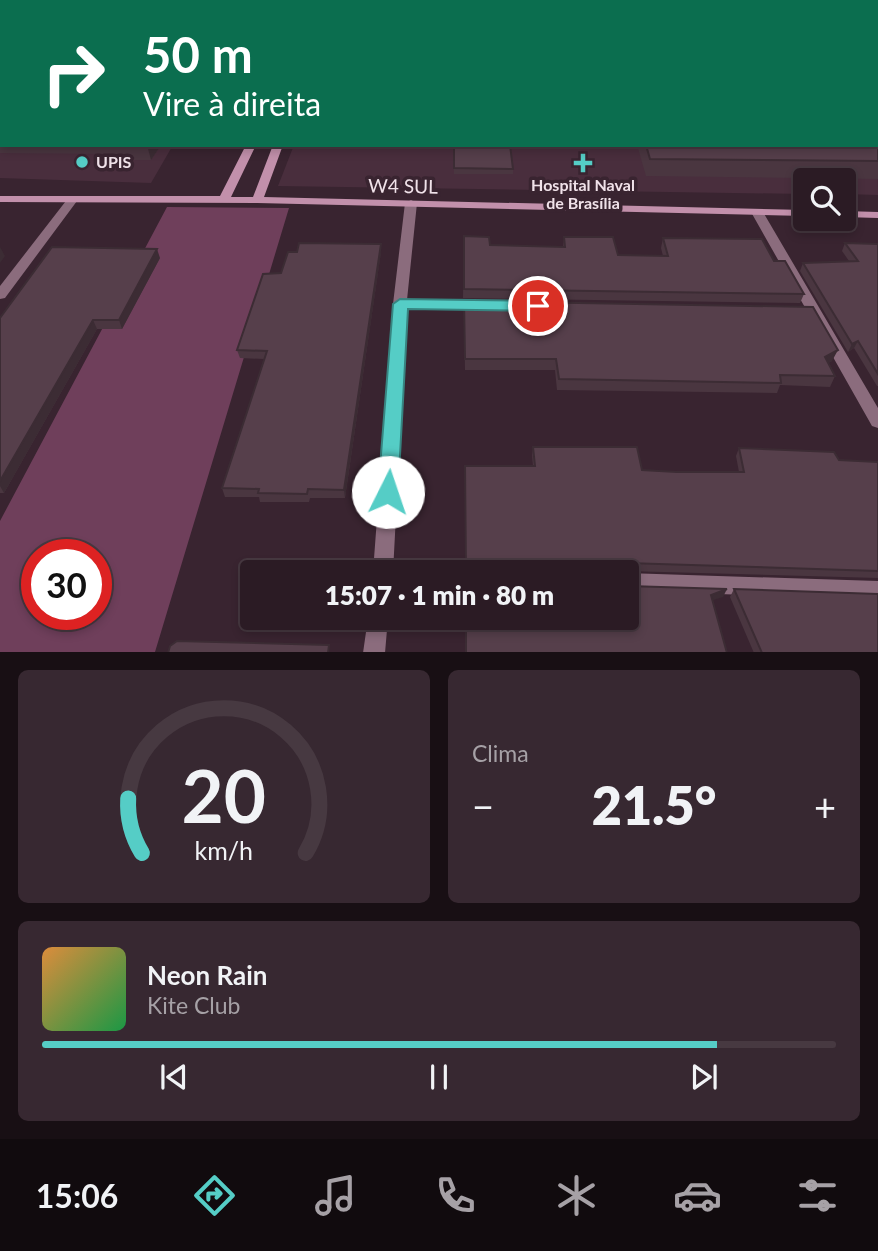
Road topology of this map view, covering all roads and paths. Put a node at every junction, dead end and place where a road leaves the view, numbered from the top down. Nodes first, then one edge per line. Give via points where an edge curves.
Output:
1 (250, 147) edge
2 (277, 147) edge
3 (0, 199) edge
4 (73, 199) junction
5 (225, 200) junction
6 (257, 200) junction
7 (411, 203) junction
8 (757, 212) junction
9 (793, 213) edge
10 (856, 214) edge
11 (878, 215) edge
12 (0, 295) edge
13 (400, 304) junction
14 (497, 306) edge
15 (878, 422) edge
16 (384, 560) edge
17 (639, 582) edge
18 (878, 590) edge
19 (377, 630) edge
20 (374, 652) edge

1 - 5 main road
2 - 6 main road
3 - 4 main road, W4 SUL
4 - 5 main road, W4 SUL
4 - 12 street
5 - 6 main road, W4 SUL
6 - 7 main road, W4 SUL
7 - 8 main road, W4 SUL
7 - 13 street
8 - 9 main road, W4 SUL
8 - 15 street via 807,311
10 - 11 main road
13 - 14 street
13 - 16 street
17 - 18 street
19 - 20 street

